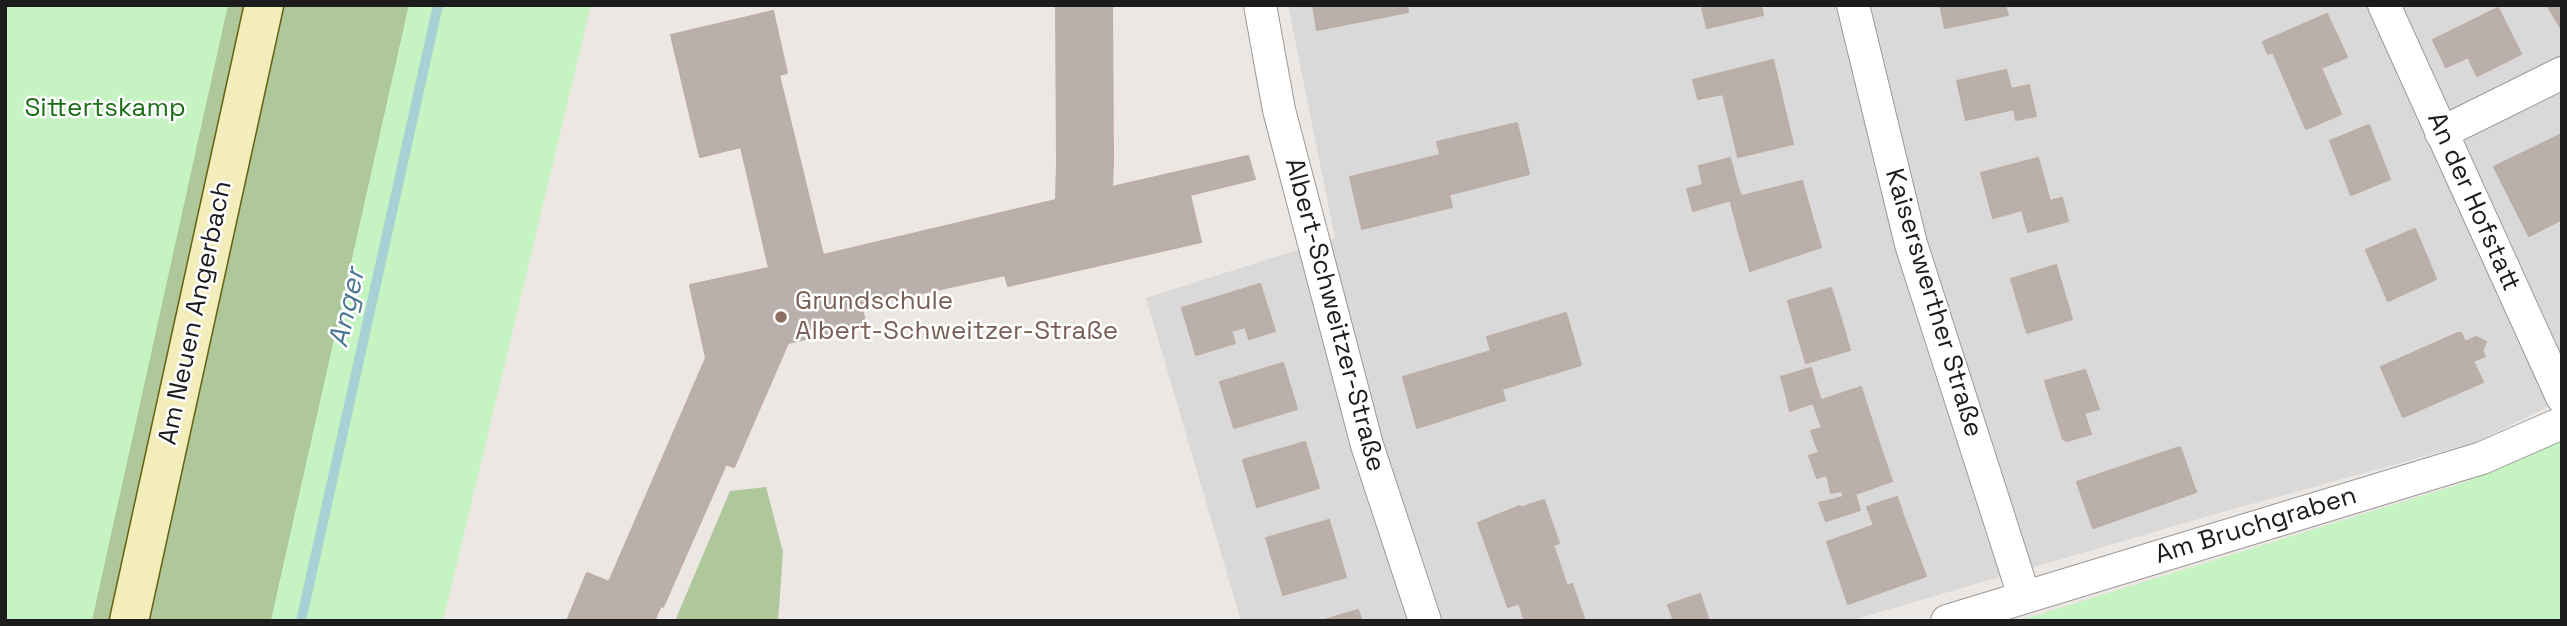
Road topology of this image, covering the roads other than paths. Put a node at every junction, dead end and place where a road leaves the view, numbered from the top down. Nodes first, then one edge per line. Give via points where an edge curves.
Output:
1 (264, 5) edge
2 (1260, 5) edge
3 (1853, 5) edge
4 (2384, 5) edge
5 (2562, 73) edge
6 (2441, 133) junction
7 (2562, 397) edge
8 (2562, 423) edge
9 (2024, 596) junction
10 (129, 621) edge
11 (1425, 621) edge
12 (1947, 621) edge

1 - 10 street, Am Neuen Angerbach
2 - 11 street, Albert-Schweitzer-Straße via 1279,110 1363,432
3 - 9 street, Kaiserswerther Straße via 1911,244
4 - 6 street, An der Hofstatt
5 - 6 street
6 - 7 street, An der Hofstatt
8 - 9 street, Am Bruchgraben via 2482,458
9 - 12 street, Am Bruchgraben

